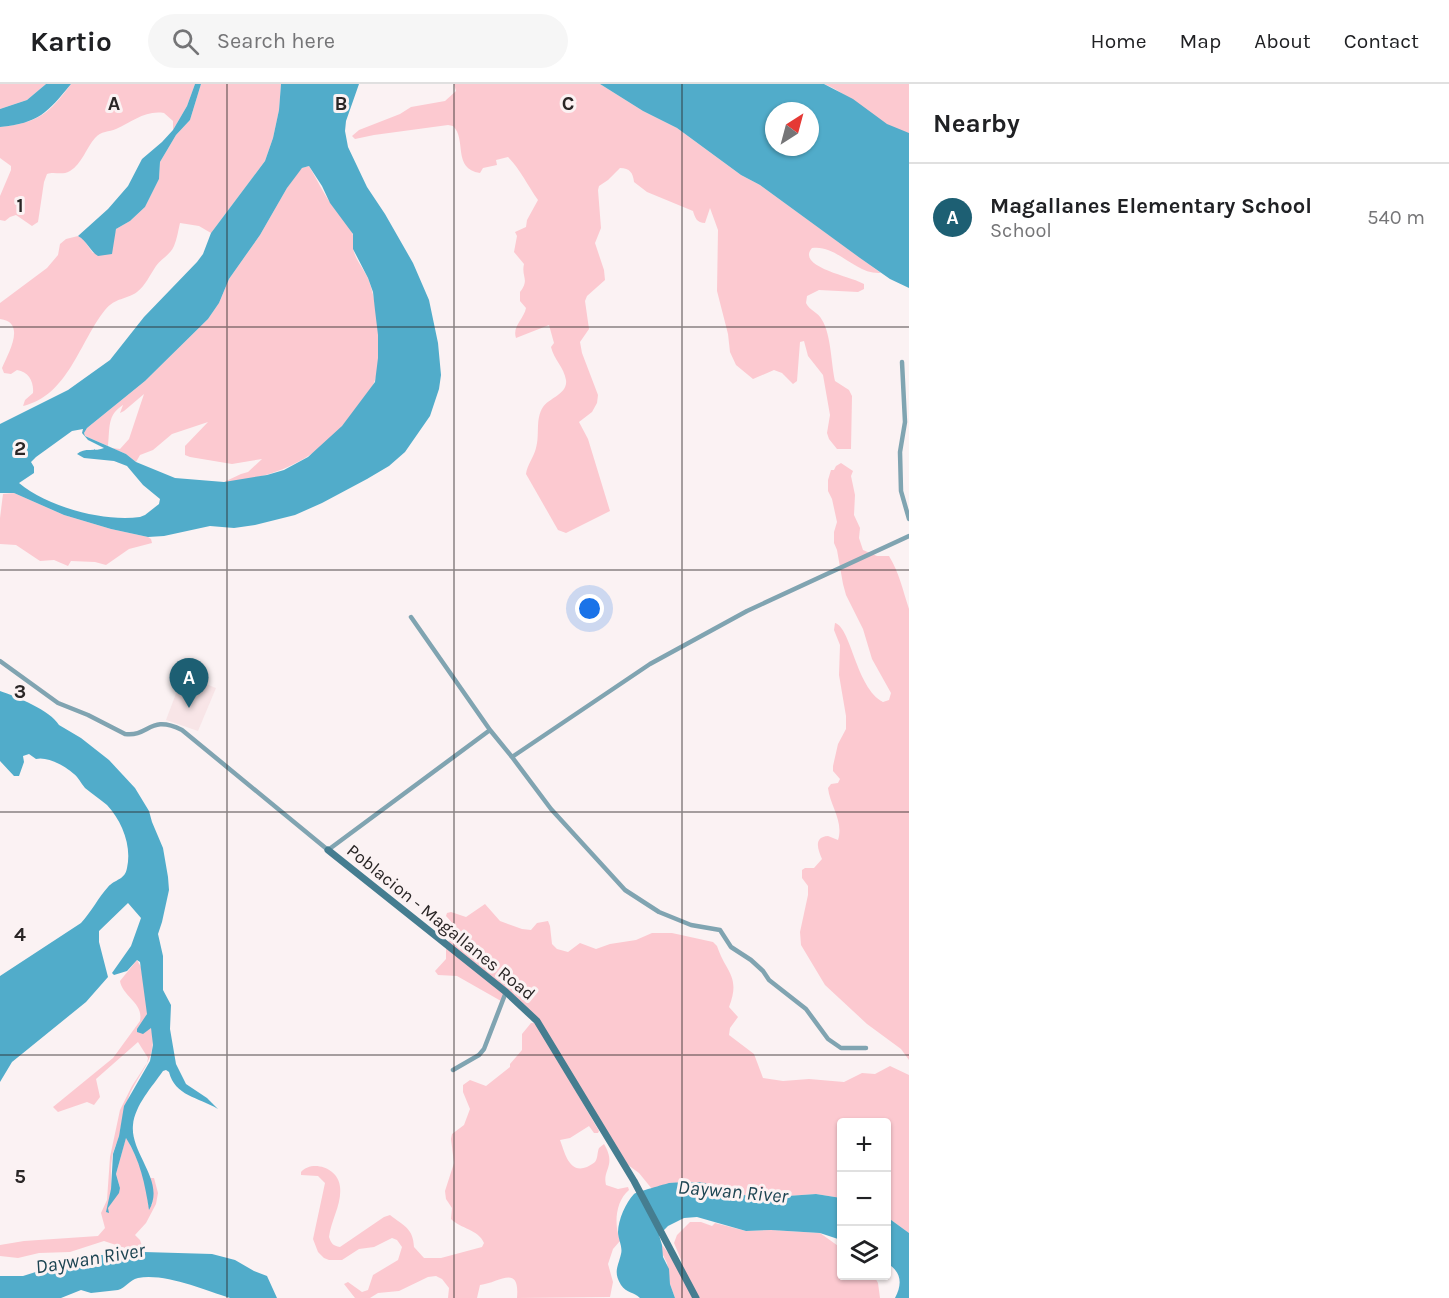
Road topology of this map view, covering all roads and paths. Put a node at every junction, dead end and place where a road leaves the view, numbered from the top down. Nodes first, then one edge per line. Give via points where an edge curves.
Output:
1 (902, 362) dead end
2 (909, 519) edge
3 (909, 536) edge
4 (411, 617) dead end
5 (0, 661) edge
6 (490, 730) junction
7 (512, 757) junction
8 (328, 850) junction
9 (506, 992) junction
10 (866, 1048) dead end
11 (453, 1070) dead end
12 (696, 1298) edge

1 - 2 street via 901,491
3 - 7 street via 747,610 650,664
4 - 6 street
5 - 8 street via 43,693 117,731 132,735 162,723 182,730
6 - 7 street
6 - 8 street
7 - 10 street via 551,809 625,890 659,912 691,925 720,930 731,947 806,1009 828,1039 841,1048
8 - 9 street, Poblacion - Magallanes Road
9 - 11 street via 484,1049
9 - 12 street, Poblacion - Magallanes Road via 537,1021 634,1181

